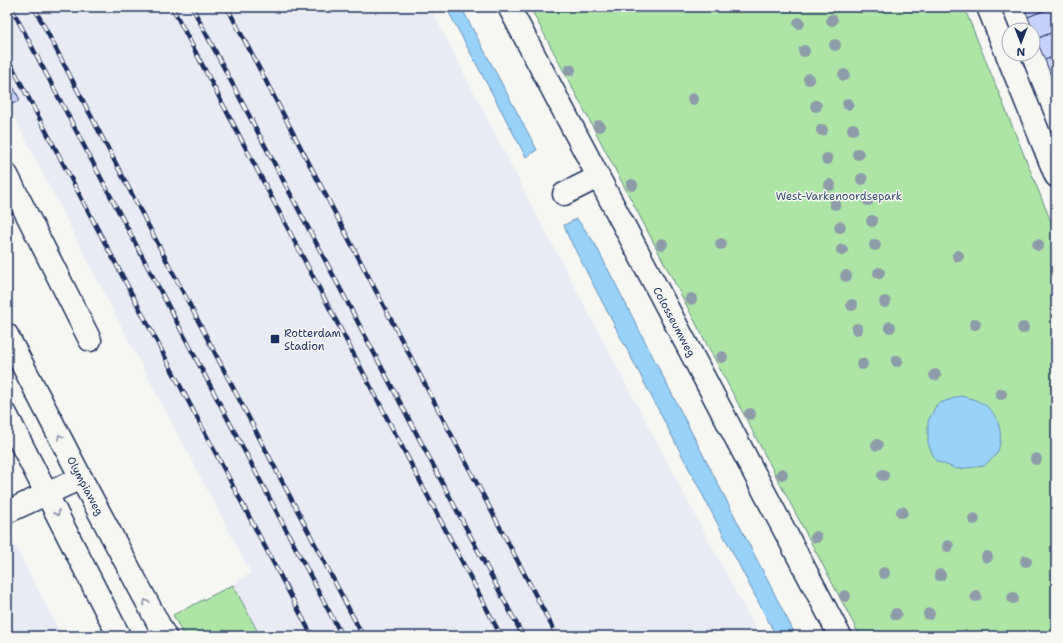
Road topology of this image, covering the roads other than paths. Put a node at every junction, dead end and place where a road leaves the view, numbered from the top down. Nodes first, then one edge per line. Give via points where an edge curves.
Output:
1 (509, 7) edge
2 (988, 7) edge
3 (7, 175) edge
4 (1056, 176) edge
5 (598, 177) junction
6 (564, 194) dead end
7 (7, 335) edge
8 (90, 340) dead end
9 (7, 416) edge
10 (81, 478) junction
11 (47, 493) junction
12 (7, 512) edge
13 (119, 636) edge
14 (165, 636) edge
15 (840, 636) edge

1 - 5 main road, Colosseumweg
2 - 4 main road
3 - 8 main road
5 - 6 main road
5 - 15 main road, Colosseumweg
10 -> 7 main road, Olympiaweg
9 - 11 main road
10 - 11 main road
14 -> 10 main road, Olympiaweg
11 - 12 main road
11 -> 13 main road

